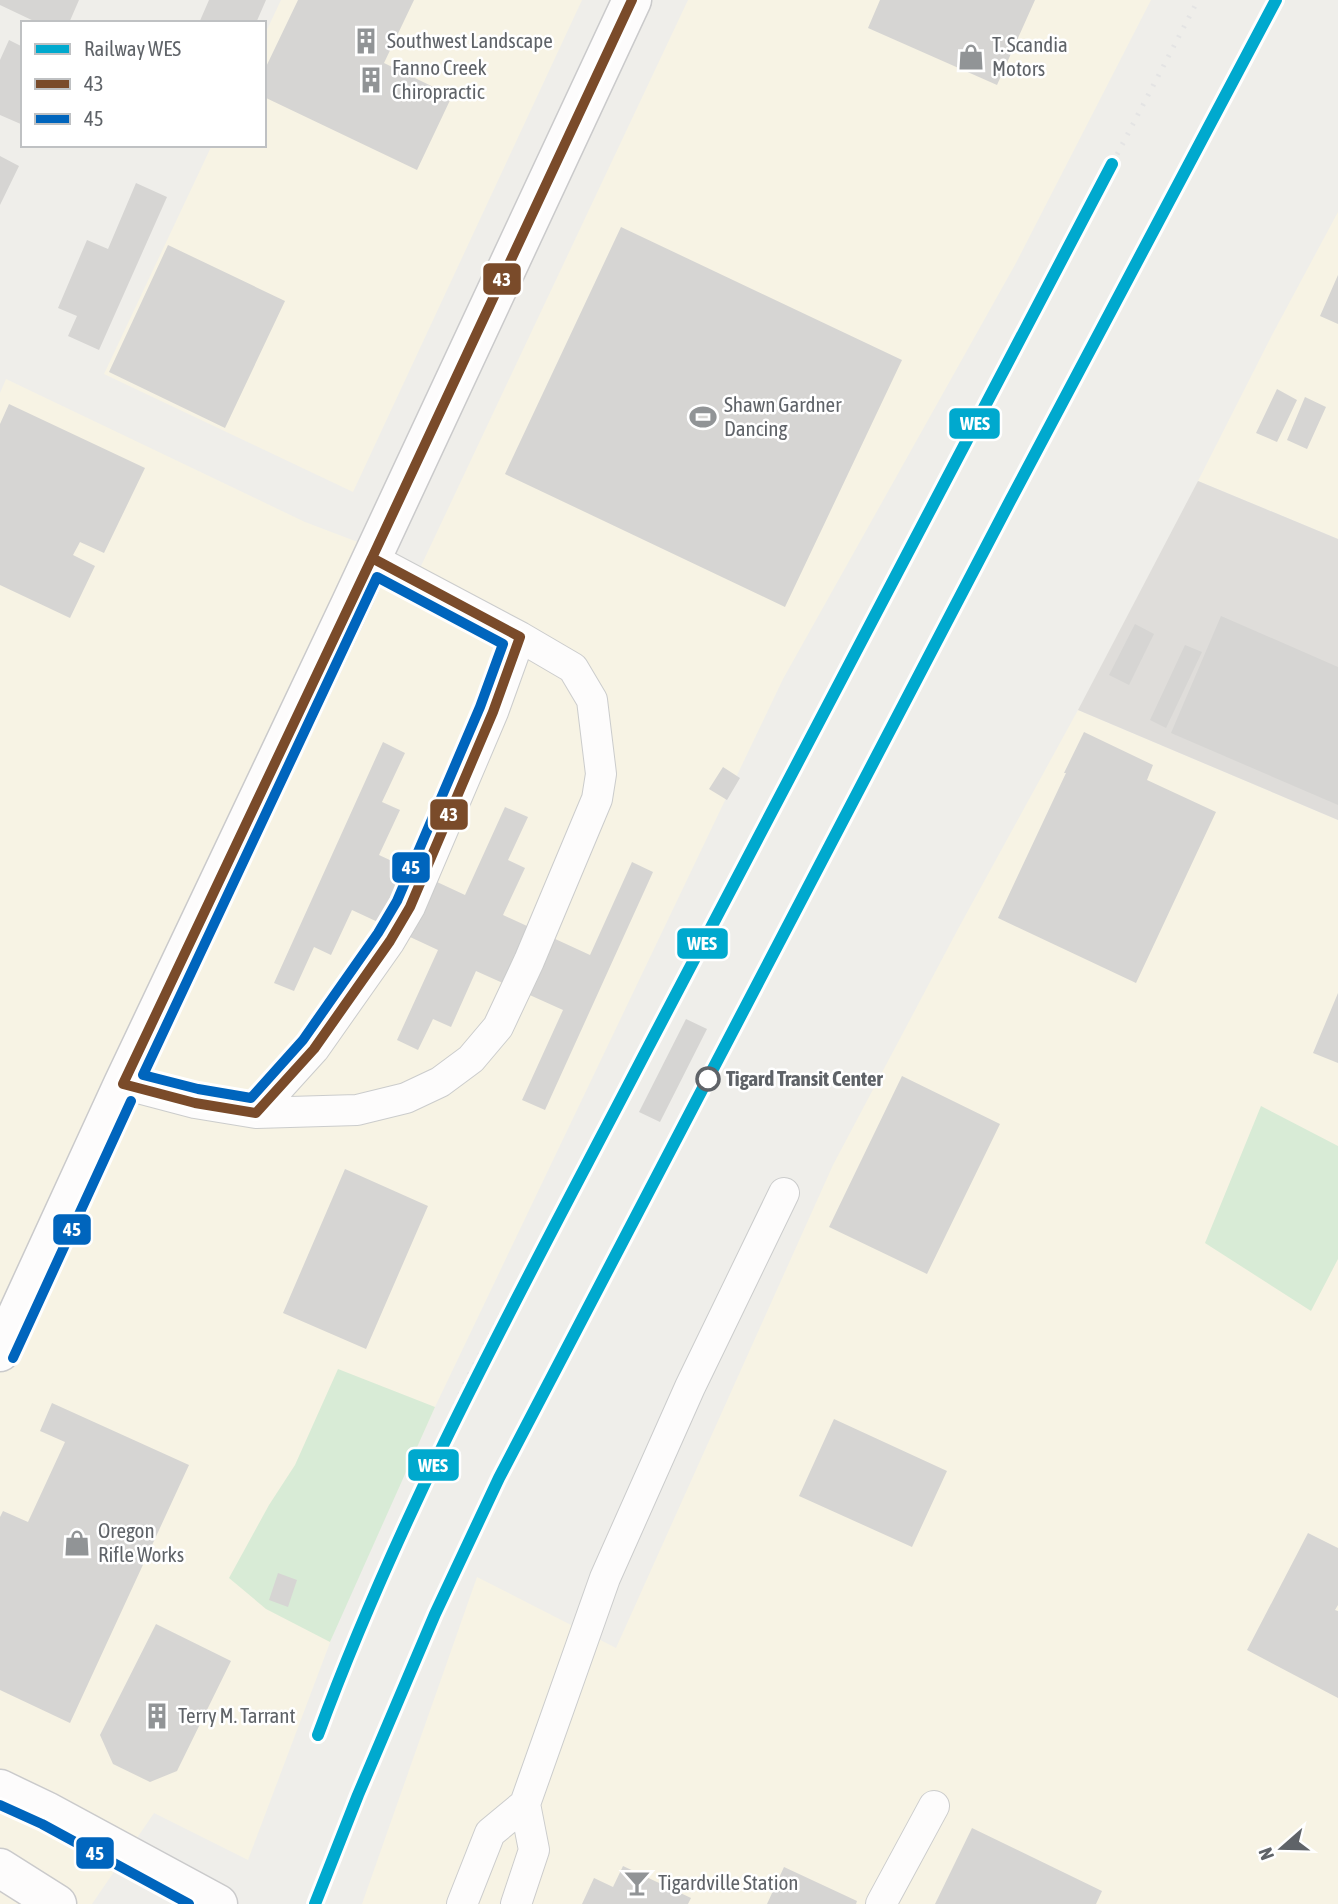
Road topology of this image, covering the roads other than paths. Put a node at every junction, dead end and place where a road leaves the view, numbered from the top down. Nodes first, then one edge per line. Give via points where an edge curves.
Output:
1 (632, 0) edge
2 (371, 558) junction
3 (520, 637) junction
4 (123, 1084) junction
5 (256, 1113) junction
6 (784, 1194) dead end
7 (0, 1352) edge
8 (0, 1790) edge
9 (525, 1804) junction
10 (934, 1806) dead end
11 (0, 1868) edge
12 (57, 1904) edge
13 (218, 1904) edge
14 (462, 1904) edge
15 (516, 1904) edge
16 (881, 1904) edge

1 - 2 street
2 - 3 lane
2 - 4 street
3 - 5 lane via 410,908 314,1049
3 - 5 lane via 572,668 592,700 601,774 597,799 498,1027 471,1059 440,1082 406,1098 357,1110
4 - 5 lane
4 - 7 street
6 - 9 lane via 690,1387 605,1578
8 - 13 street
9 - 14 lane via 490,1833
9 - 15 lane via 534,1850
10 - 16 lane
11 - 12 street

